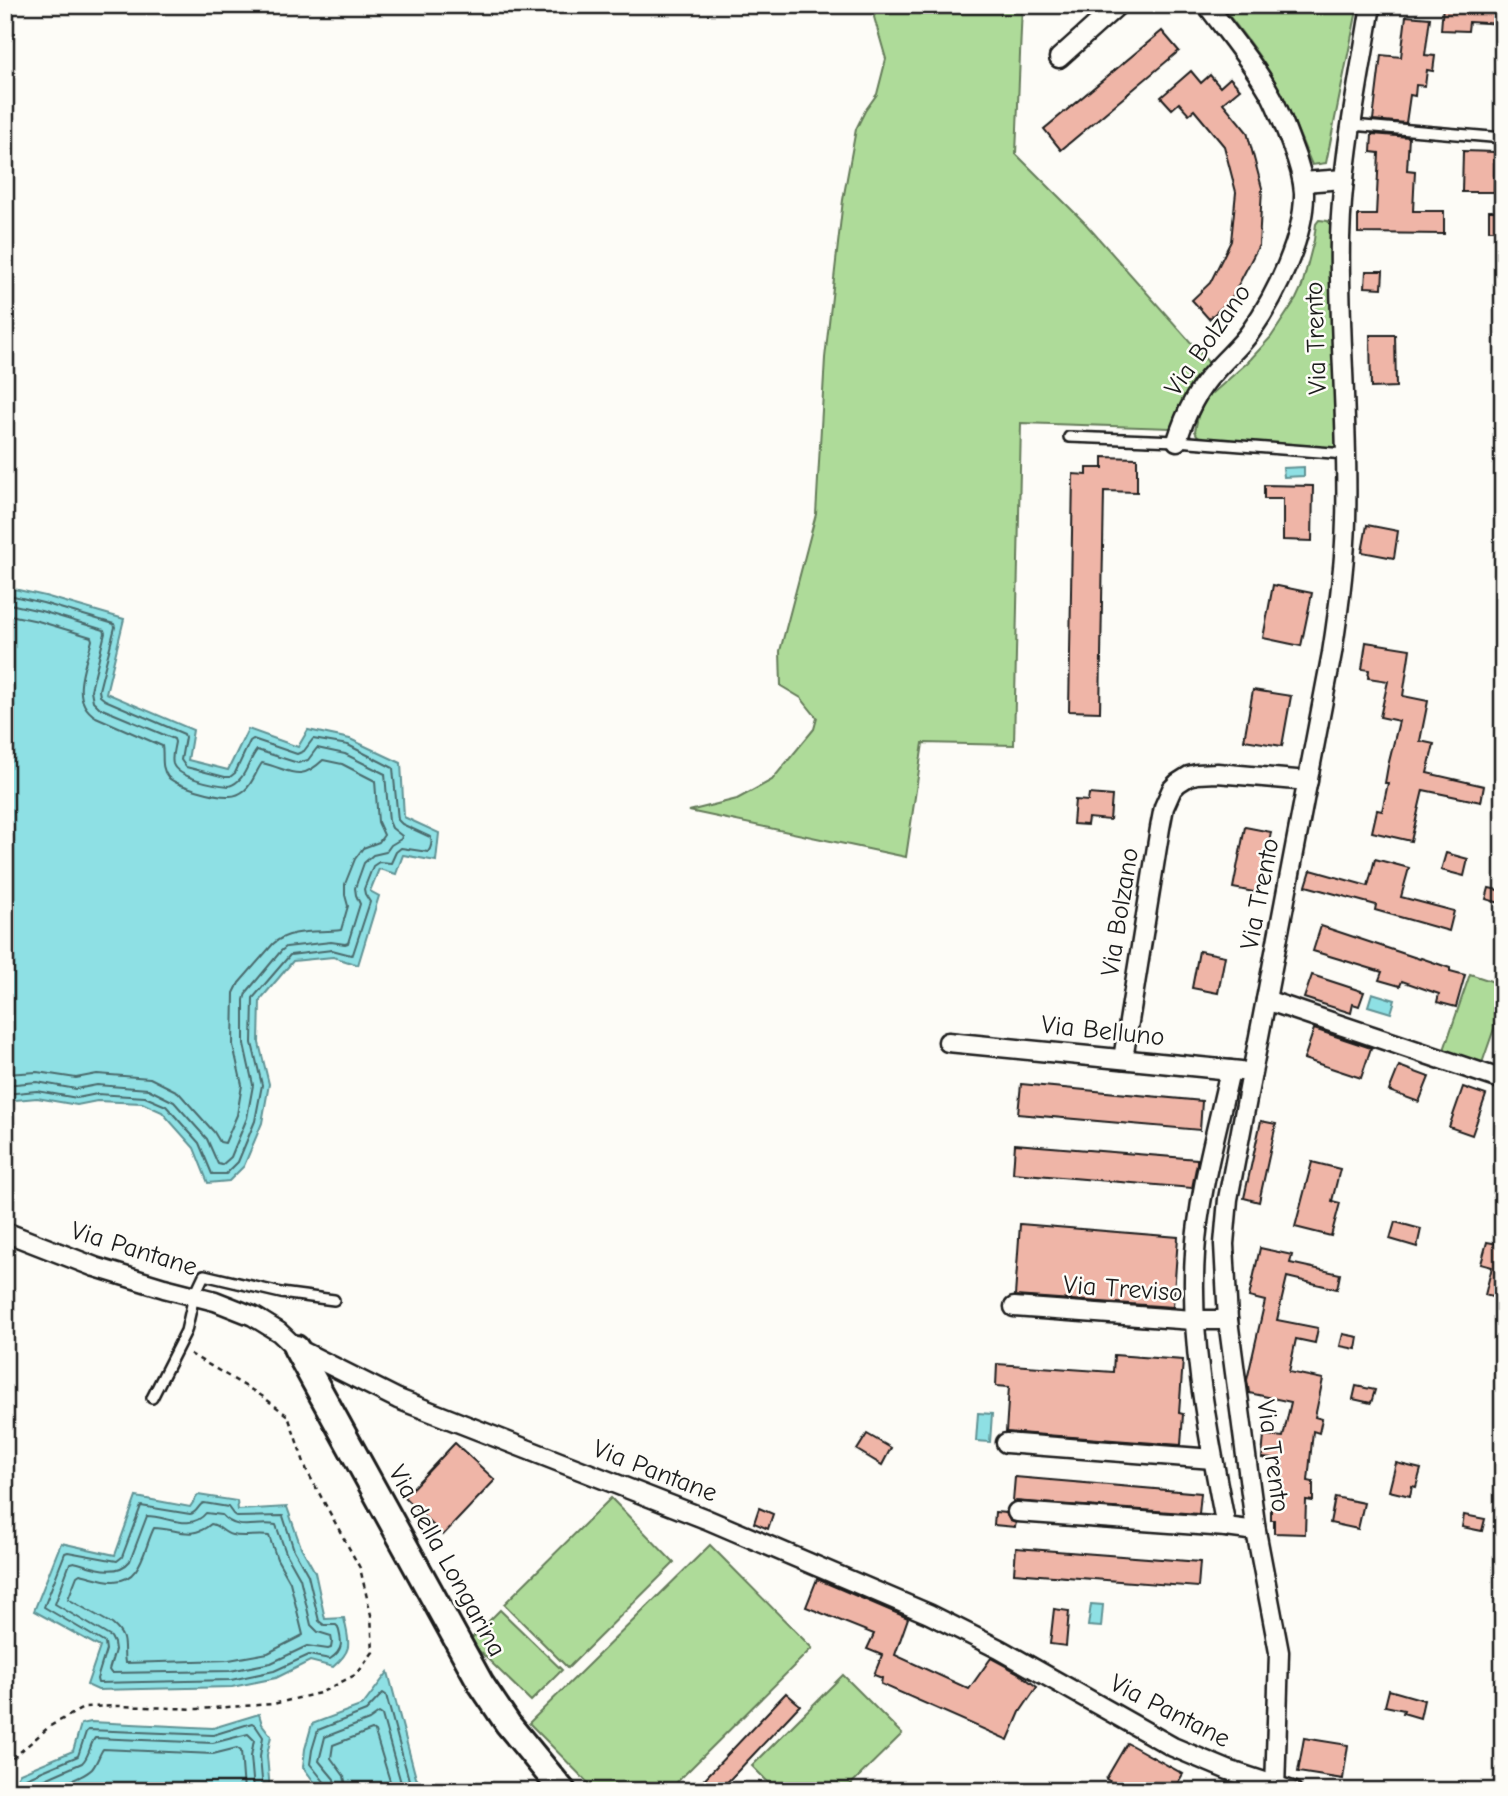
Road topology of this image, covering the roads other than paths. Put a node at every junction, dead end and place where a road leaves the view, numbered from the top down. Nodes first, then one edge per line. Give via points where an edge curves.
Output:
1 (1118, 5) edge
2 (1207, 5) edge
3 (1371, 5) edge
4 (1059, 58) dead end
5 (1352, 125) junction
6 (1503, 138) edge
7 (1344, 179) junction
8 (1303, 182) junction
9 (1069, 437) dead end
10 (1177, 441) junction
11 (1345, 454) junction
12 (1308, 781) junction
13 (1266, 1000) junction
14 (948, 1042) dead end
15 (1123, 1059) junction
16 (1230, 1070) junction
17 (1252, 1073) junction
18 (1503, 1080) edge
19 (5, 1232) edge
20 (194, 1296) junction
21 (334, 1300) dead end
22 (1014, 1307) dead end
23 (1194, 1320) junction
24 (1228, 1320) junction
25 (296, 1348) junction
26 (152, 1398) dead end
27 (1006, 1443) dead end
28 (1213, 1459) junction
29 (1017, 1512) dead end
30 (1226, 1527) junction
31 (1256, 1531) junction
32 (1275, 1788) edge
33 (563, 1791) edge
34 (1293, 1791) edge

1 - 4 street
2 - 8 street, Via Bolzano via 1272,97
3 - 5 street, Via Trento
5 - 6 lane
5 - 7 street, Via Trento
7 - 8 street
7 - 11 street, Via Trento via 1340,256
8 - 10 street, Via Bolzano via 1299,226 1280,283 1250,333 1196,396
9 - 10 lane
10 - 11 lane
11 - 12 street, Via Trento via 1342,587
12 - 13 street, Via Trento
12 - 15 street, Via Bolzano via 1206,773 1189,776 1172,789 1162,817
13 - 17 street, Via Trento
13 - 18 street
14 - 15 street, Via Belluno
15 - 16 street, Via Belluno
16 - 17 street, Via Belluno
16 - 23 street via 1199,1214
17 - 24 street, Via Trento via 1228,1199 1224,1254
19 - 20 street, Via Pantane via 95,1268
20 - 21 lane via 204,1275
20 - 25 street, Via Pantane via 253,1316
20 - 26 lane via 186,1331
22 - 23 street, Via Treviso
23 - 24 street, Via Treviso
23 - 28 street
24 - 31 street, Via Trento
25 - 32 street, Via Pantane via 398,1399 706,1519 929,1615 999,1649 1172,1747
25 - 33 street, Via della Longarina via 481,1684
27 - 28 street
28 - 30 street
29 - 30 street
30 - 31 street
31 - 32 street, Via Trento via 1279,1652
32 - 34 street, Via Pantane

